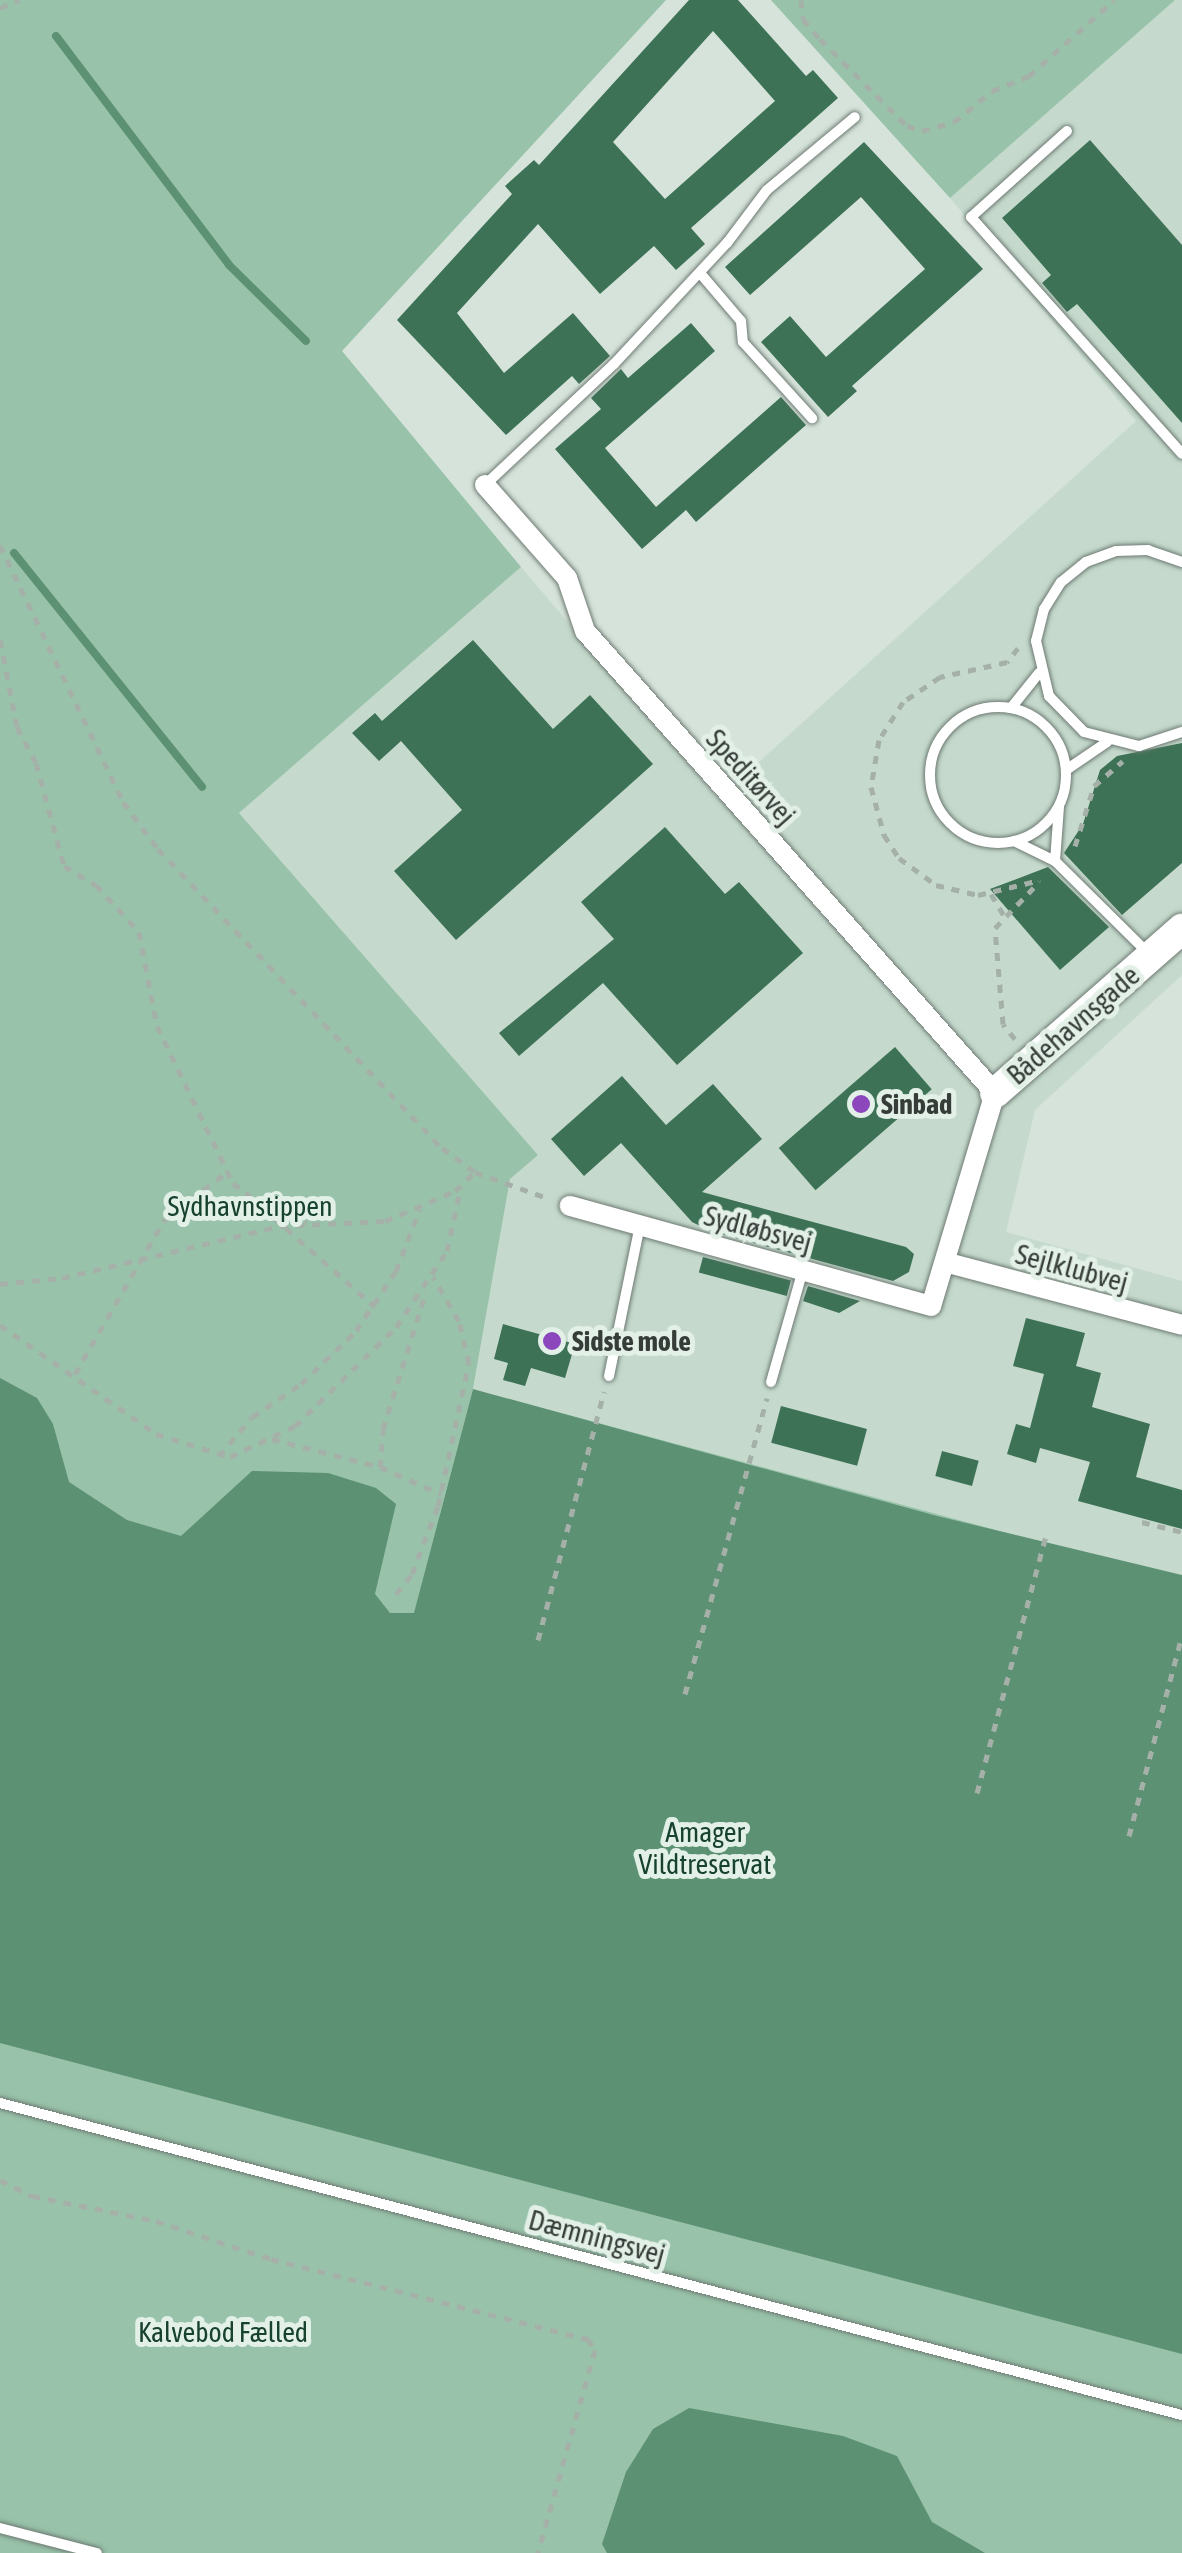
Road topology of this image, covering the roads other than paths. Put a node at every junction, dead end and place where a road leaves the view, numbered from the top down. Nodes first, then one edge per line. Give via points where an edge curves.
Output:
1 (854, 117) dead end
2 (1068, 131) dead end
3 (700, 273) junction
4 (812, 418) dead end
5 (1182, 454) edge
6 (486, 485) joint
7 (1182, 562) edge
8 (1039, 673) junction
9 (1011, 708) junction
10 (1182, 732) edge
11 (1106, 742) junction
12 (1066, 770) junction
13 (1059, 806) junction
14 (1014, 841) junction
15 (1054, 865) junction
16 (1182, 928) edge
17 (1151, 956) junction
18 (995, 1094) junction
19 (570, 1206) road end
20 (640, 1225) junction
21 (948, 1263) junction
22 (803, 1270) junction
23 (931, 1306) joint
24 (1182, 1325) edge
25 (609, 1376) road end
26 (771, 1382) road end
27 (0, 2103) edge
28 (1182, 2415) edge
29 (0, 2528) edge
30 (97, 2553) edge

1 - 3 lane via 767,190
2 - 5 lane via 971,216
3 - 4 lane via 741,321 744,342
3 - 6 lane
6 - 18 street, Speditørvej via 567,578 585,632
7 - 8 lane via 1148,550 1116,551 1086,562 1061,582 1044,610 1036,640
8 - 9 lane
8 - 11 lane via 1064,716
9 - 12 lane via 1049,729
9 - 14 lane via 988,707 956,722 935,748 930,771 933,794 960,832 981,841
10 - 11 lane via 1139,746
11 - 12 lane
12 - 13 lane
13 - 14 lane via 1045,824
13 - 15 lane
14 - 15 lane
15 - 17 lane
16 - 17 street, Bådehavnsgade
17 - 18 street, Bådehavnsgade
18 - 21 street, Bådehavnsgade
19 - 20 street, Sydløbsvej
20 - 22 street, Sydløbsvej
20 - 25 lane
21 - 23 street, Bådehavnsgade
21 - 24 street, Sejlklubvej
22 - 23 street, Sydløbsvej
22 - 26 lane
27 - 28 lane, Dæmningsvej
29 - 30 lane

